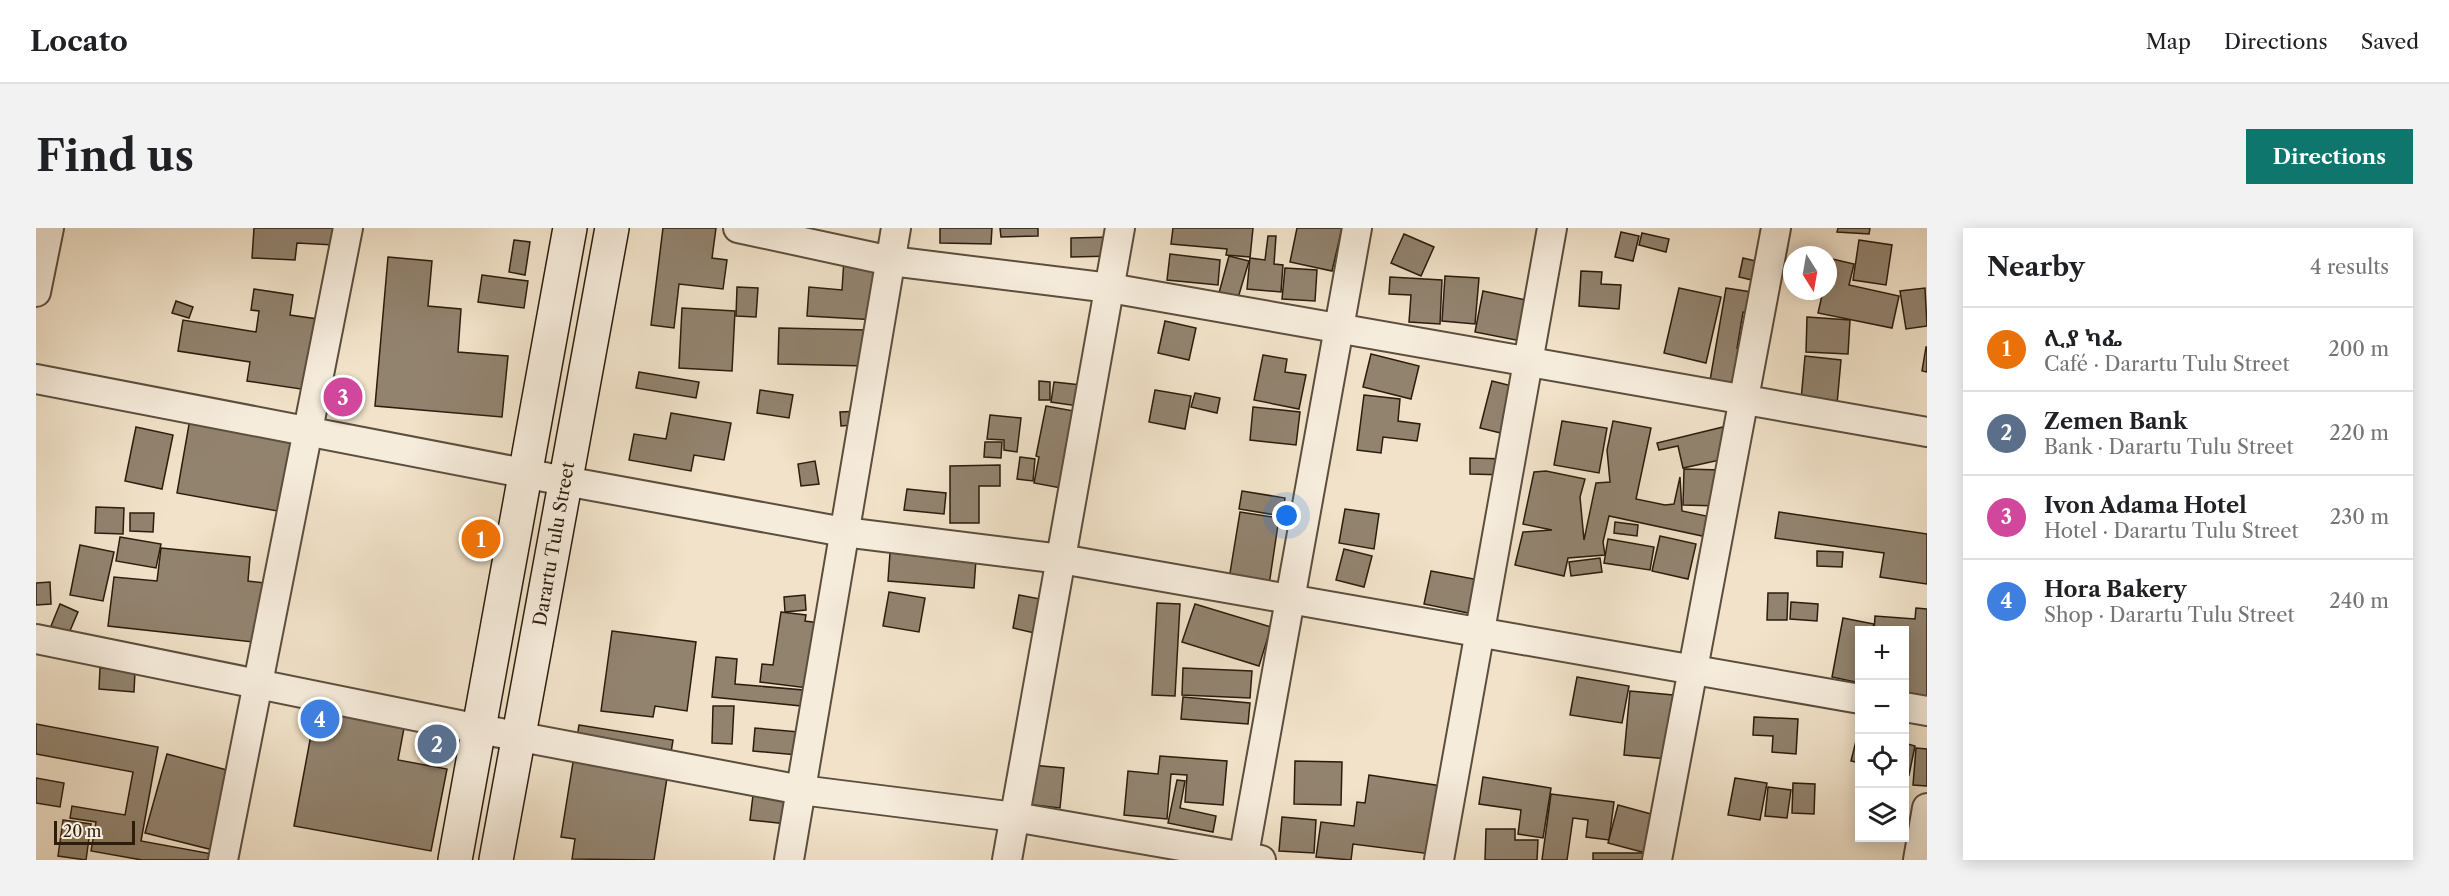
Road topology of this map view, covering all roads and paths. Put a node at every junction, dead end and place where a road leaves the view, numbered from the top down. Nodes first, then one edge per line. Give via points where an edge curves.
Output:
1 (49, 228) edge
2 (348, 228) edge
3 (570, 228) edge
4 (612, 228) edge
5 (738, 228) edge
6 (896, 228) edge
7 (1120, 228) edge
8 (1357, 228) edge
9 (1552, 228) edge
10 (1776, 228) edge
11 (891, 261) junction
12 (1110, 288) junction
13 (36, 292) edge
14 (1339, 329) junction
15 (1528, 362) junction
16 (36, 379) edge
17 (1744, 400) junction
18 (308, 432) junction
19 (1927, 432) edge
20 (526, 474) junction
21 (565, 481) junction
22 (844, 532) junction
23 (1061, 559) junction
24 (1290, 600) junction
25 (1479, 633) junction
26 (36, 639) edge
27 (1693, 670) junction
28 (258, 684) junction
29 (1855, 698) edge
30 (1909, 708) edge
31 (1927, 711) edge
32 (479, 729) junction
33 (518, 737) junction
34 (801, 790) junction
35 (1927, 808) edge
36 (1015, 817) junction
37 (1249, 859) edge
38 (223, 860) edge
39 (455, 860) edge
40 (496, 860) edge
41 (789, 860) edge
42 (1007, 860) edge
43 (1439, 860) edge
44 (1657, 860) edge
45 (1918, 860) edge

1 - 13 street
2 - 18 street
3 - 20 main road
4 - 21 main road, Darartu Tulu Street
5 - 11 street
6 - 11 street
7 - 12 street
8 - 14 street
9 - 15 street
10 - 17 street
11 - 12 street
11 - 22 street
12 - 14 street
12 - 23 street
14 - 15 street
14 - 24 street
15 - 17 street
15 - 25 street
16 - 18 street
17 - 19 street
17 - 27 street
18 - 20 street
18 - 28 street
20 - 21 street
20 - 32 main road
21 - 22 street
21 - 33 main road, Darartu Tulu Street
22 - 23 street
22 - 34 street
23 - 24 street
23 - 36 street
24 - 25 street
24 - 37 street
25 - 27 street
25 - 43 street
26 - 28 street
27 - 29 street
27 - 44 street
28 - 32 street
28 - 38 street
30 - 31 street
32 - 33 street
32 - 39 main road
33 - 34 street
33 - 40 main road, Darartu Tulu Street
34 - 36 street
34 - 41 street
35 - 45 street
36 - 37 street
36 - 42 street

